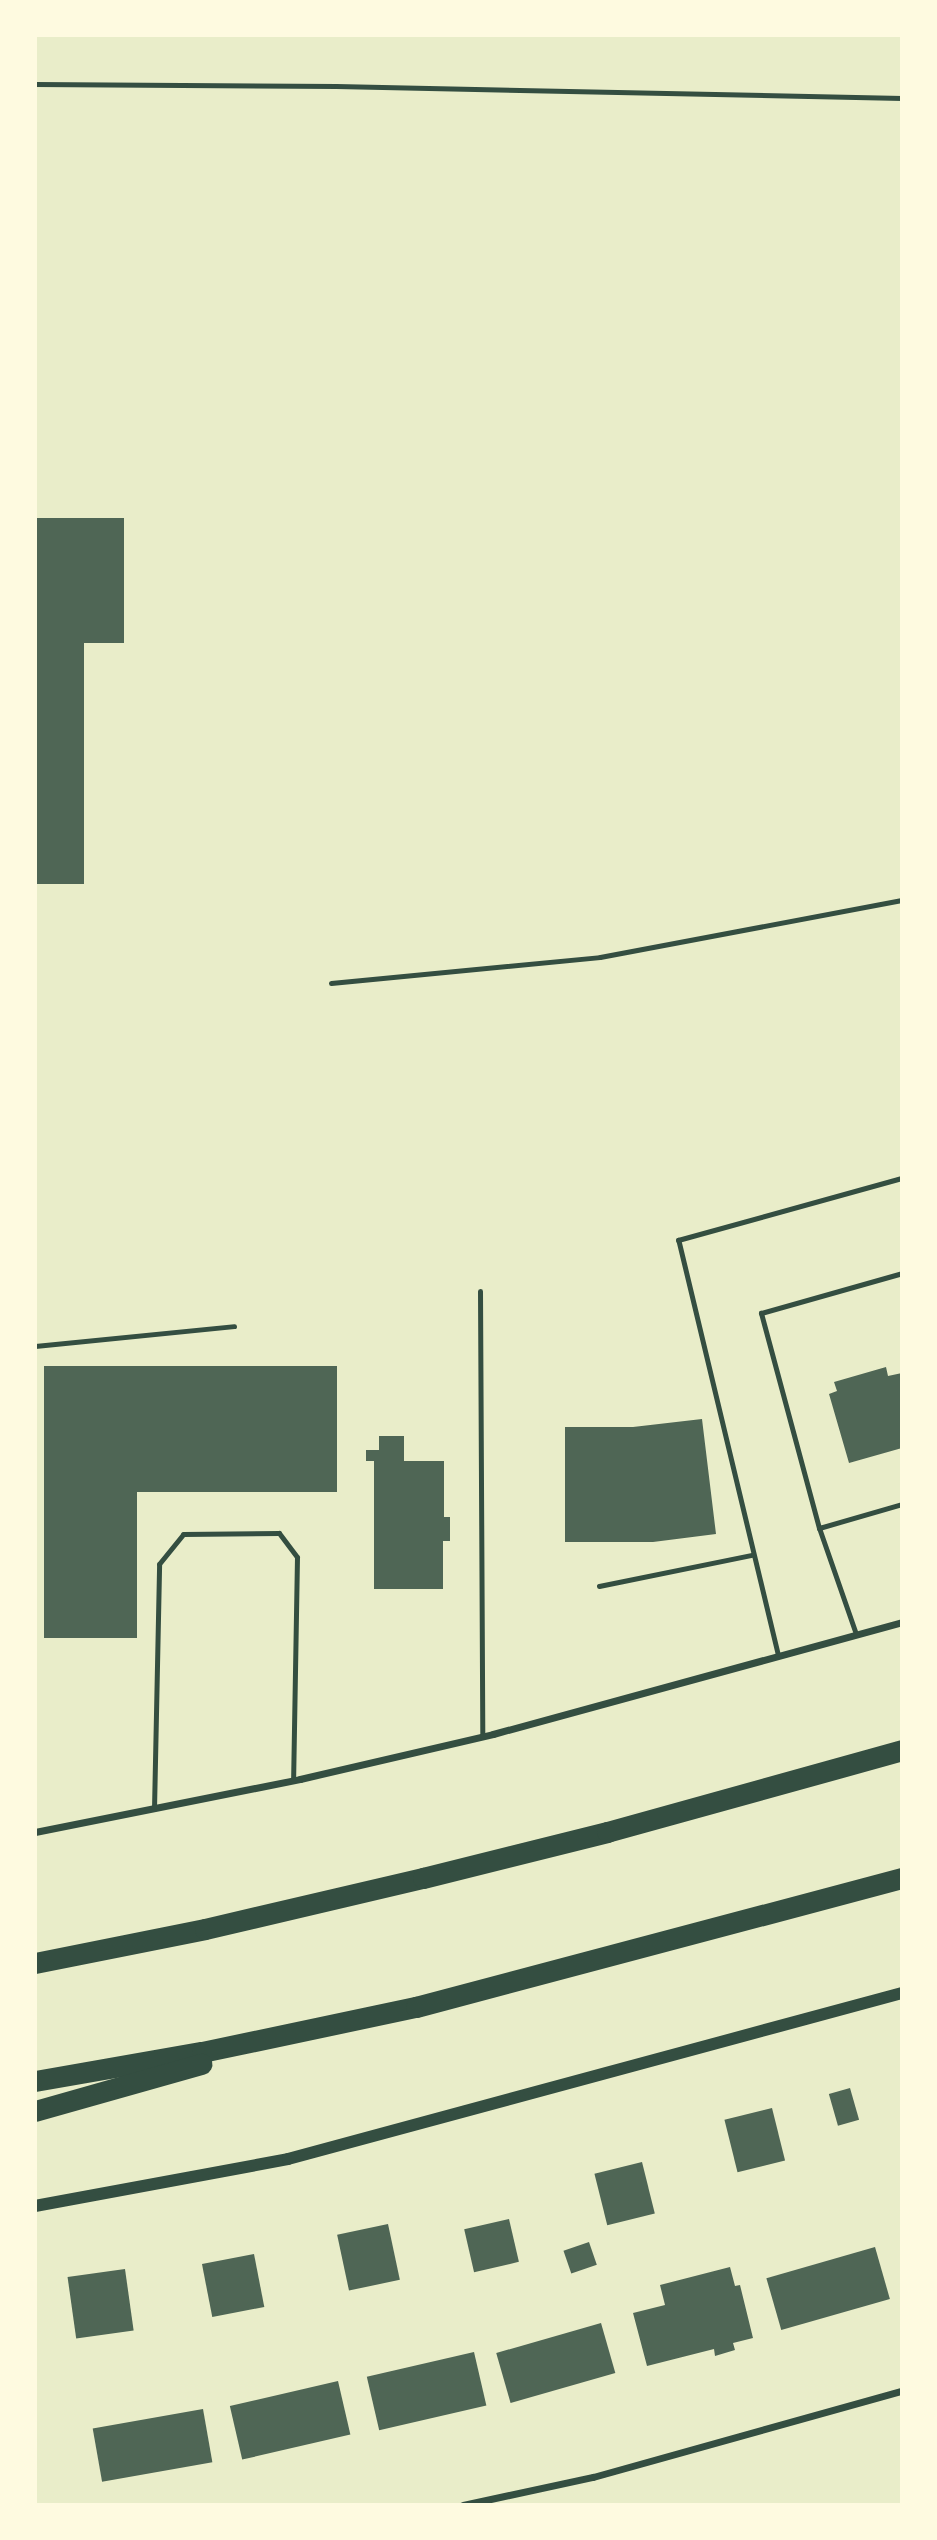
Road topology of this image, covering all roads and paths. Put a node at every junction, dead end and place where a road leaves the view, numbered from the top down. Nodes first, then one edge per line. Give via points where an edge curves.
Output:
1 (35, 84) edge
2 (902, 98) edge
3 (902, 900) edge
4 (331, 982) dead end
5 (902, 1178) edge
6 (902, 1273) edge
7 (480, 1291) dead end
8 (234, 1326) dead end
9 (35, 1346) edge
10 (902, 1504) edge
11 (819, 1528) junction
12 (752, 1555) junction
13 (599, 1586) dead end
14 (902, 1622) edge
15 (856, 1634) junction
16 (778, 1656) junction
17 (482, 1737) junction
18 (902, 1750) edge
19 (293, 1781) junction
20 (154, 1809) junction
21 (35, 1832) edge
22 (902, 1878) edge
23 (35, 1963) edge
24 (902, 1993) edge
25 (373, 2016) junction
26 (35, 2081) edge
27 (35, 2111) edge
28 (35, 2206) edge
29 (902, 2391) edge
30 (463, 2505) edge

1 - 2 path
3 - 4 lane via 600,957
5 - 12 lane via 678,1240
6 - 11 lane via 761,1313
7 - 17 lane
8 - 9 lane
10 - 11 lane
11 - 15 lane
12 - 13 lane
12 - 16 lane
14 - 15 street
15 - 16 street
16 - 17 street
17 - 19 street
18 - 23 highway via 423,1878
19 - 20 street
19 - 20 lane via 297,1557 279,1533 183,1534 159,1563
20 - 21 street
22 - 25 highway
24 - 28 street via 288,2159
25 - 26 highway
25 - 27 highway
29 - 30 street via 593,2477

